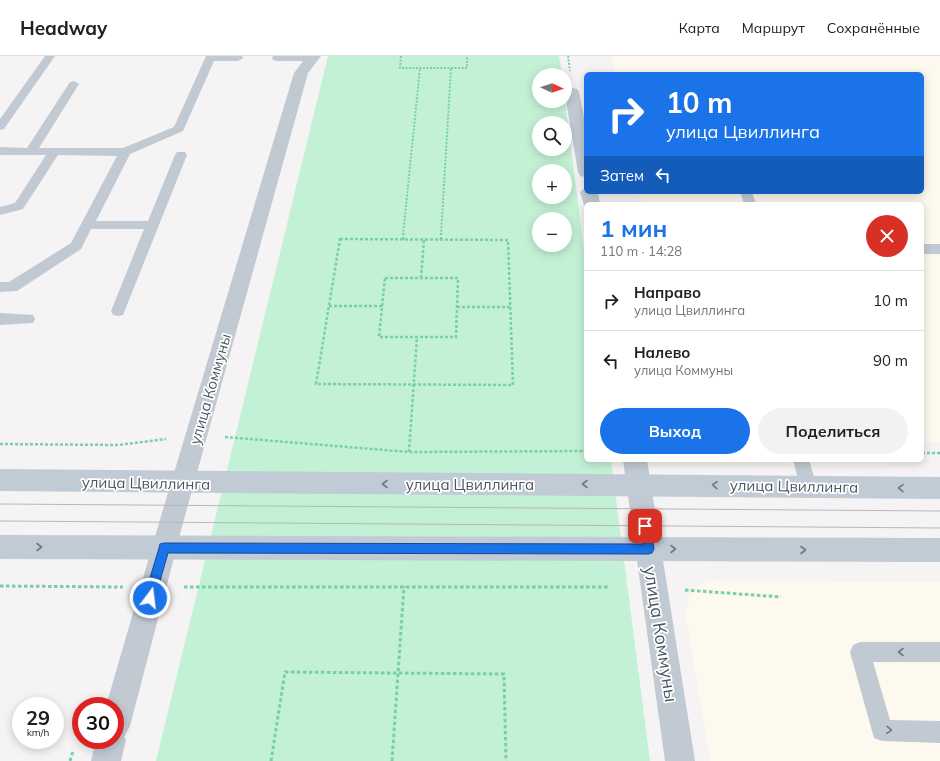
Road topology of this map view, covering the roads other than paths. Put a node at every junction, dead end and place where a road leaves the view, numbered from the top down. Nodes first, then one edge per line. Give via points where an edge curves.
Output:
1 (50, 56) edge
2 (211, 57) edge
3 (314, 57) edge
4 (238, 58) dead end
5 (277, 58) dead end
6 (74, 84) dead end
7 (572, 92) dead end
8 (0, 127) edge
9 (0, 151) edge
10 (31, 151) junction
11 (54, 152) junction
12 (126, 152) junction
13 (181, 155) dead end
14 (584, 161) edge
15 (0, 211) edge
16 (87, 225) junction
17 (153, 225) junction
18 (924, 249) edge
19 (940, 249) edge
20 (0, 287) edge
21 (118, 311) dead end
22 (0, 319) edge
23 (28, 319) dead end
24 (801, 462) edge
25 (637, 472) edge
26 (0, 480) edge
27 (182, 484) junction
28 (808, 487) junction
29 (940, 488) edge
30 (0, 547) edge
31 (164, 548) junction
32 (649, 549) junction
33 (940, 550) edge
34 (940, 652) edge
35 (123, 697) edge
36 (940, 732) edge
37 (109, 749) edge
38 (106, 761) edge
39 (680, 761) edge

1 - 8 lane
2 - 4 lane
2 - 12 lane via 179,129
3 - 5 lane
3 - 27 street, улица Коммуны via 301,73
6 - 10 lane
7 - 14 street
9 - 10 lane
10 - 11 lane
11 - 12 lane
11 - 15 lane via 19,206
12 - 16 lane
13 - 17 lane
16 - 17 lane
16 - 20 lane via 76,246 12,287
17 - 21 lane
18 - 19 lane
22 - 23 lane
24 - 28 lane
25 -> 27 main road, улица Цвиллинга
28 -> 25 main road, улица Цвиллинга
25 - 32 street, улица Коммуны
26 - 27 main road, улица Цвиллинга
27 - 31 street, улица Коммуны
29 -> 28 main road, улица Цвиллинга
30 -> 31 main road
31 - 32 main road
31 - 35 street, улица Коммуны
32 -> 33 main road
32 - 39 street, улица Коммуны
34 -> 36 lane via 860,652 882,730
37 - 38 street

